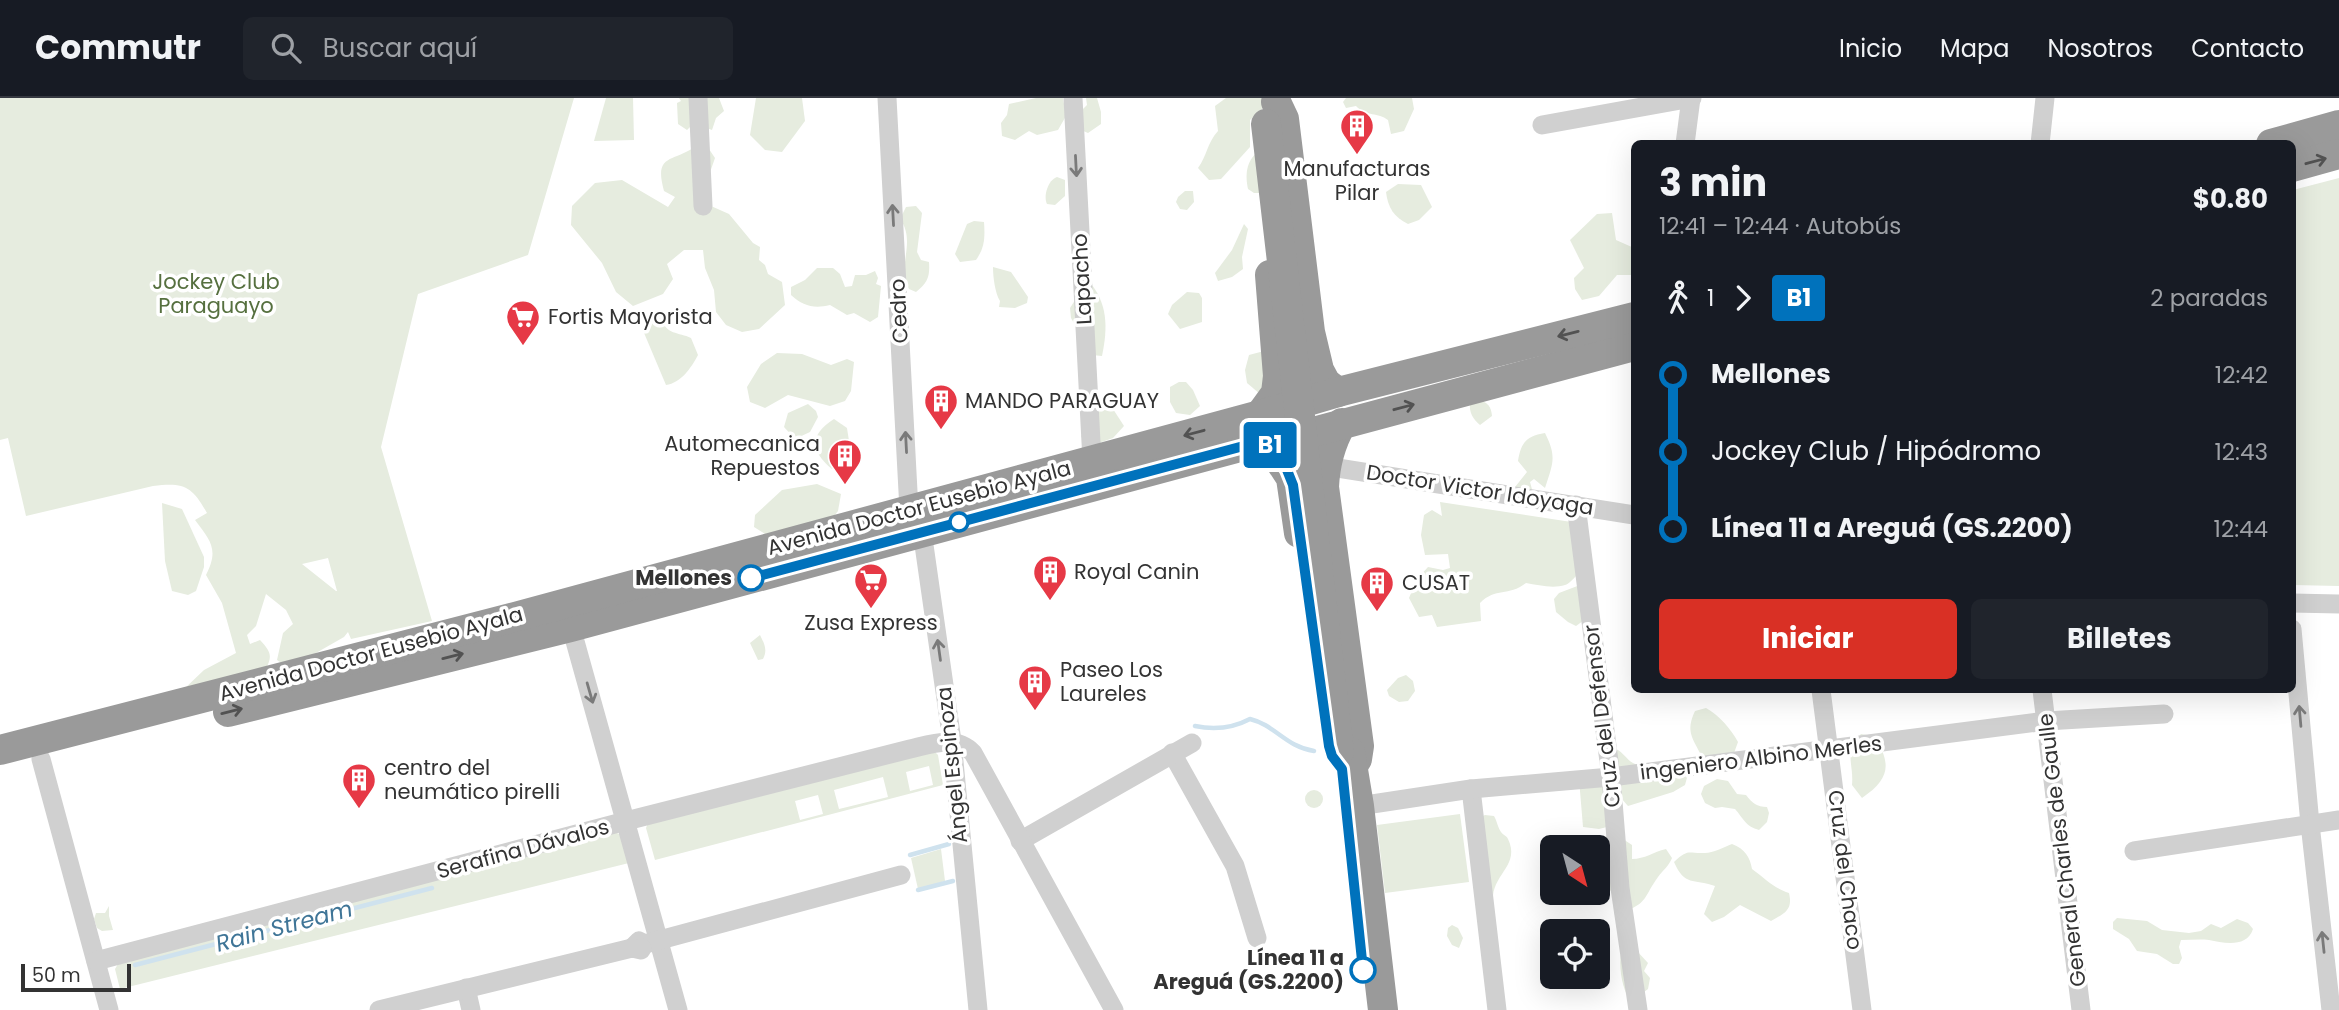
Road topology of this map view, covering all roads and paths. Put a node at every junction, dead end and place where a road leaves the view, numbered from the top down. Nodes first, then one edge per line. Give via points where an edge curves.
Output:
1 (698, 98) edge
2 (887, 98) edge
3 (1073, 98) edge
4 (1691, 98) edge
5 (2045, 98) edge
6 (1270, 108) edge
7 (1542, 125) dead end
8 (2339, 125) edge
9 (1686, 140) edge
10 (2040, 140) edge
11 (2285, 140) edge
12 (2339, 154) edge
13 (2296, 166) edge
14 (703, 206) dead end
15 (1631, 318) edge
16 (1631, 347) edge
17 (1338, 392) junction
18 (1342, 423) junction
19 (1263, 428) junction
20 (1092, 461) junction
21 (1325, 466) junction
22 (1576, 505) junction
23 (1631, 514) edge
24 (916, 521) junction
25 (625, 587) junction
26 (2296, 603) edge
27 (2339, 604) edge
28 (571, 627) junction
29 (2296, 672) edge
30 (1821, 693) edge
31 (2042, 693) edge
32 (2164, 714) dead end
33 (2046, 721) junction
34 (952, 741) junction
35 (1192, 743) dead end
36 (0, 750) edge
37 (1830, 750) junction
38 (1172, 753) junction
39 (41, 759) junction
40 (1346, 760) junction
41 (0, 769) edge
42 (1611, 777) junction
43 (1471, 789) junction
44 (1359, 806) junction
45 (2339, 820) edge
46 (626, 821) junction
47 (2310, 824) junction
48 (1020, 841) junction
49 (2134, 851) dead end
50 (901, 875) dead end
51 (1257, 938) dead end
52 (646, 944) junction
53 (96, 961) junction
54 (466, 988) junction
55 (109, 1010) edge
56 (379, 1010) edge
57 (471, 1010) edge
58 (678, 1010) edge
59 (978, 1010) edge
60 (1114, 1010) edge
61 (1367, 1010) edge
62 (1383, 1010) edge
63 (1497, 1010) edge
64 (1637, 1010) edge
65 (1862, 1010) edge
66 (2081, 1010) edge
67 (2331, 1010) edge

1 - 14 street
24 -> 2 street, Cedro
3 -> 20 street, Lapacho
4 - 7 street
4 - 9 street
5 - 10 street
6 - 17 highway via 1284,119 1310,332 1319,370
6 - 19 highway via 1257,129 1278,376
6 - 40 highway, bridge
8 - 11 highway
13 -> 12 highway
15 -> 17 highway, Avenida Doctor Eusebio Ayala
18 -> 16 highway, Avenida Doctor Eusebio Ayala
17 - 19 highway, Avenida Doctor Eusebio Ayala
18 - 19 highway, Avenida Doctor Eusebio Ayala via 1306,434
18 - 21 highway
19 -> 20 highway, Avenida Doctor Eusebio Ayala
19 - 24 highway, Avenida Doctor Eusebio Ayala
19 - 40 highway via 1293,485 1329,746 1332,756
20 - 24 highway, Avenida Doctor Eusebio Ayala
21 - 22 street, Doctor Victor Idoyaga
21 - 40 highway via 1324,487 1359,747 1357,759
22 - 23 street, Doctor Victor Idoyaga
22 - 42 street, Cruz del Defensor
24 - 25 highway, Avenida Doctor Eusebio Ayala
24 - 28 highway, Avenida Doctor Eusebio Ayala
34 -> 24 street, Ángel Espinoza
25 - 28 highway via 617,595 581,605
25 - 36 highway, Avenida Doctor Eusebio Ayala
26 - 27 street
39 -> 28 highway, Avenida Doctor Eusebio Ayala
28 -> 46 street
47 -> 29 street
30 - 37 street, Cruz del Chaco
31 - 33 street, General Charles de Gaulle
32 - 33 street, ingeniero Albino Merles
33 - 37 street, ingeniero Albino Merles
33 - 66 street, General Charles de Gaulle
34 - 46 street, Serafina Dávalos
34 - 48 street via 973,753
34 - 59 street, Ángel Espinoza
35 - 38 street
37 - 42 street, ingeniero Albino Merles
37 - 65 street, Cruz del Chaco
38 - 48 street
38 - 51 street via 1235,866
39 - 41 highway, Avenida Doctor Eusebio Ayala
39 - 53 street
40 - 44 highway
40 - 61 highway
42 - 43 street, ingeniero Albino Merles
42 - 64 street, Cruz del Defensor
43 - 44 street, ingeniero Albino Merles
43 - 63 street
44 - 62 highway
45 - 47 street
46 - 52 street
46 - 53 street, Serafina Dávalos
47 - 49 street
67 -> 47 street
48 - 60 street
50 - 52 street
52 - 54 street
52 - 58 street
53 - 55 street
54 - 56 street
54 - 57 street

